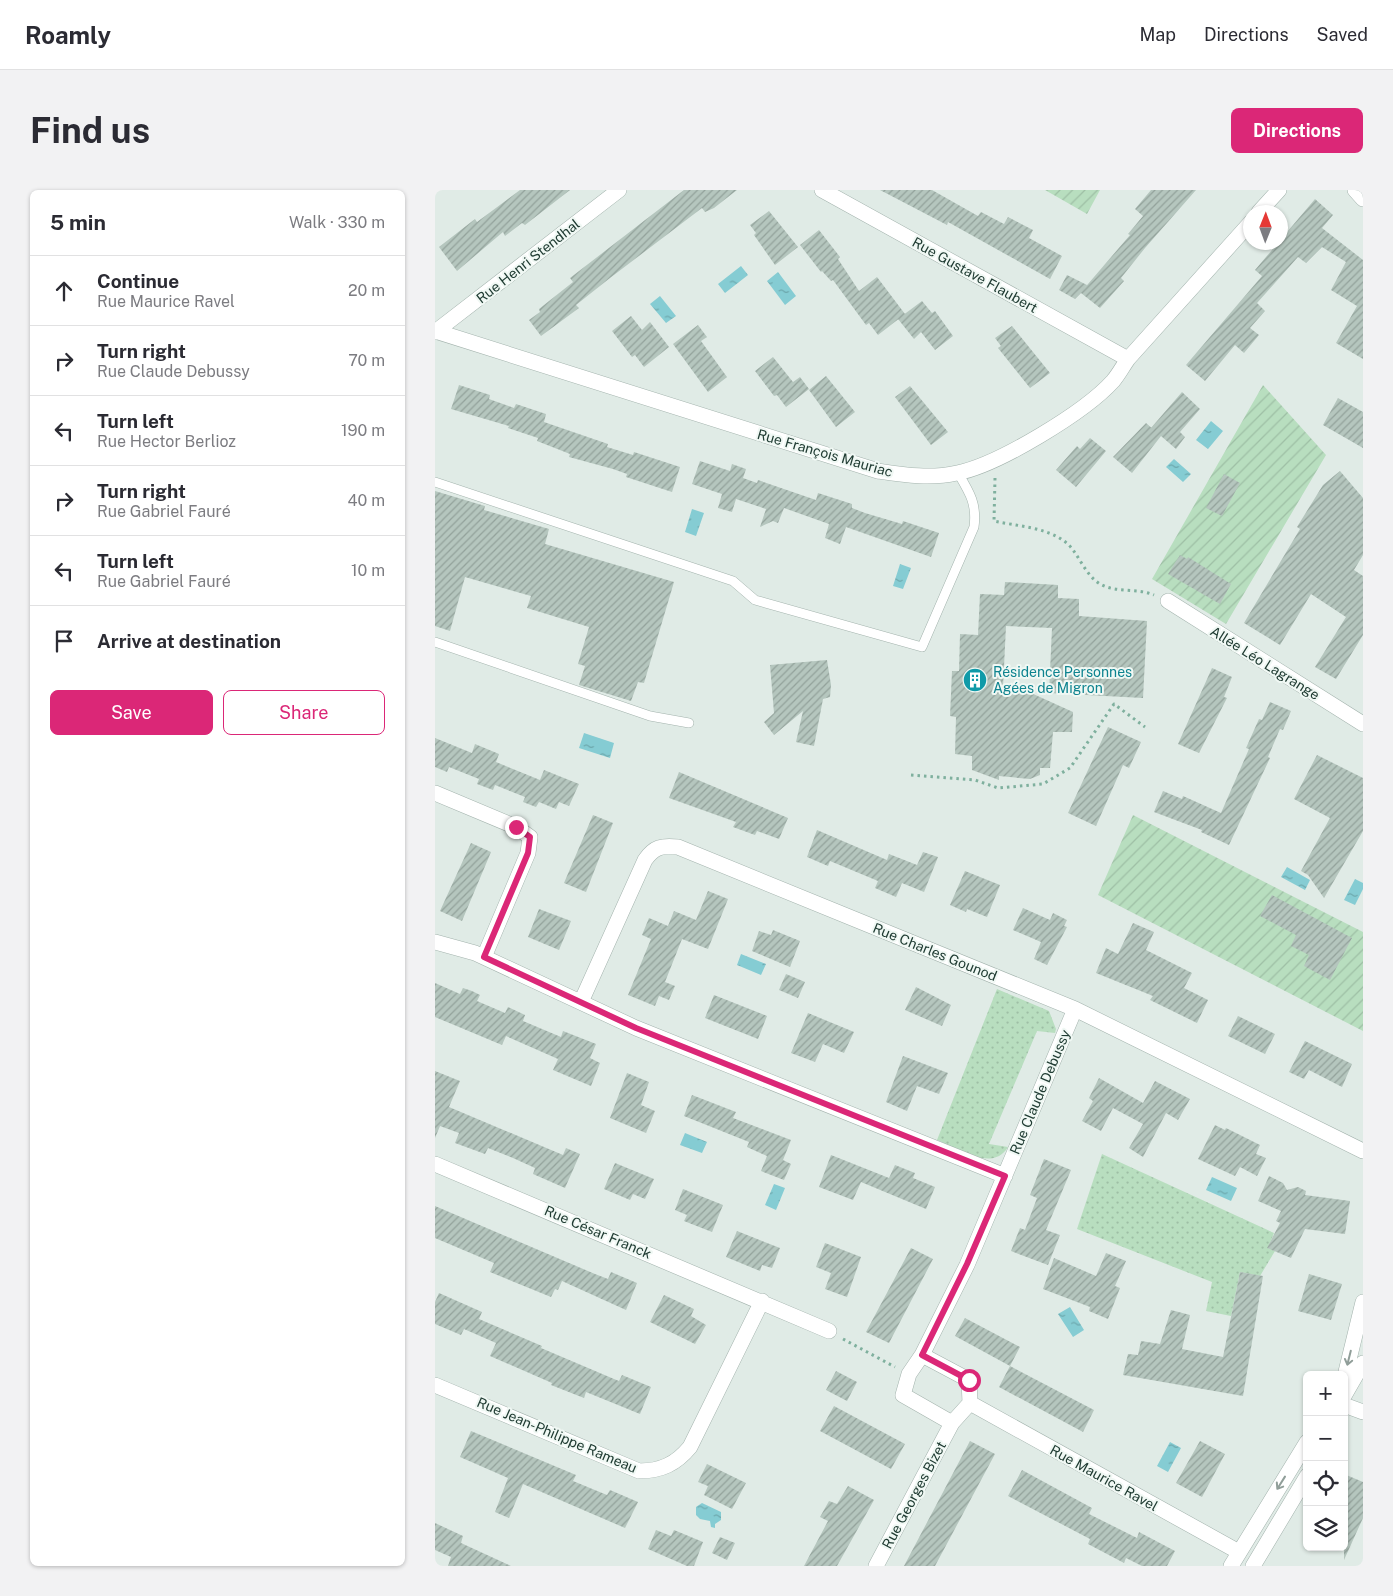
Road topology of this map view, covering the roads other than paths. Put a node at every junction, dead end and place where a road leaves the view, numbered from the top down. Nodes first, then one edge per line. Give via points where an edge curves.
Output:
1 (619, 190) edge
2 (822, 190) edge
3 (1279, 190) edge
4 (1355, 190) edge
5 (1363, 199) edge
6 (1265, 205) edge
7 (1243, 231) edge
8 (435, 331) edge
9 (1129, 359) junction
10 (958, 473) junction
11 (435, 482) edge
12 (1168, 601) road end
13 (435, 642) edge
14 (689, 723) dead end
15 (1363, 724) edge
16 (435, 793) edge
17 (435, 942) edge
18 (484, 957) junction
19 (581, 1002) junction
20 (1075, 1008) junction
21 (1363, 1151) edge
22 (435, 1164) edge
23 (1005, 1176) junction
24 (762, 1301) junction
25 (1363, 1302) edge
26 (829, 1331) road end
27 (922, 1355) junction
28 (1363, 1363) edge
29 (1346, 1371) edge
30 (435, 1384) edge
31 (1348, 1389) edge
32 (970, 1403) junction
33 (1348, 1406) edge
34 (1363, 1412) edge
35 (952, 1423) junction
36 (1303, 1448) edge
37 (1303, 1483) edge
38 (1239, 1552) junction
39 (876, 1566) edge
40 (1231, 1566) edge
41 (1253, 1566) edge

1 - 8 street, Rue Henri Stendhal
2 - 9 street, Rue Gustave Flaubert
3 - 6 street
4 - 5 street
7 - 9 street, Rue François Mauriac
8 - 10 street, Rue François Mauriac via 878,471 918,478
9 - 10 street, Rue François Mauriac via 1113,381 1091,400 1025,445 996,460
10 - 11 lane via 971,494 976,512 974,527 922,647 755,600 733,581
12 - 15 street, Allée Léo Lagrange
13 - 14 lane via 650,716
16 - 18 street via 516,827 530,837 528,853
17 - 18 street
18 - 19 street
19 - 20 street, Rue Charles Gounod via 645,860 651,851 667,846 678,847
19 - 23 street via 636,1028
20 - 21 street, Rue Charles Gounod
20 - 23 street, Rue Claude Debussy
22 - 24 street, Rue César Franck
23 - 27 street, Rue Claude Debussy via 967,1264
24 - 26 street, Rue César Franck
24 - 30 street, Rue Jean-Philippe Rameau via 690,1447 681,1458 654,1471 639,1471
25 -> 29 street
27 - 32 street via 969,1380
27 - 35 street, Rue Claude Debussy via 909,1374 903,1396
28 - 31 street
32 - 35 street
32 - 38 street, Rue Maurice Ravel
33 - 34 street
35 - 39 street, Rue Georges Bizet
36 -> 38 street
37 - 41 street
38 - 40 street

